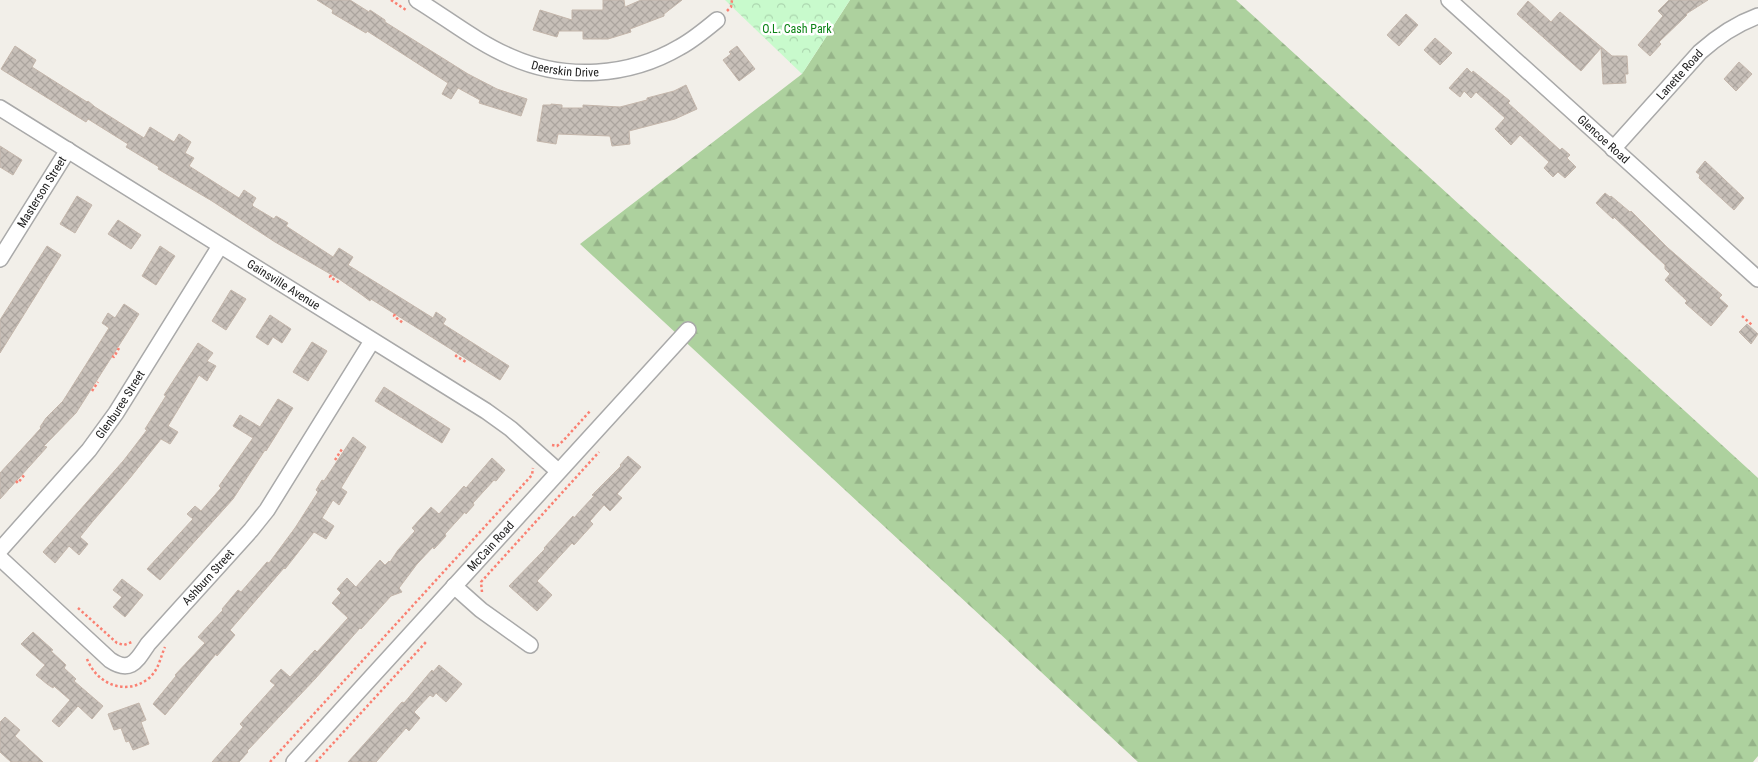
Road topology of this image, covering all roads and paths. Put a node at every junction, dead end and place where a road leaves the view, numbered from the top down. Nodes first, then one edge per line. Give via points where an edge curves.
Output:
1 (419, 0) edge
2 (1449, 0) edge
3 (1758, 16) edge
4 (717, 20) dead end
5 (0, 108) edge
6 (1613, 149) junction
7 (68, 150) junction
8 (220, 246) junction
9 (0, 259) edge
10 (331, 275) dead end
11 (1758, 279) edge
12 (340, 283) dead end
13 (395, 314) dead end
14 (1742, 316) dead end
15 (403, 323) dead end
16 (1752, 325) dead end
17 (688, 330) dead end
18 (372, 342) junction
19 (119, 348) dead end
20 (457, 355) dead end
21 (112, 356) dead end
22 (466, 362) dead end
23 (98, 382) dead end
24 (92, 391) dead end
25 (591, 410) dead end
26 (549, 443) dead end
27 (342, 449) dead end
28 (599, 452) dead end
29 (335, 460) dead end
30 (531, 465) dead end
31 (558, 471) junction
32 (26, 474) dead end
33 (16, 481) dead end
34 (0, 550) edge
35 (0, 558) edge
36 (454, 586) junction
37 (485, 596) dead end
38 (78, 608) dead end
39 (135, 639) dead end
40 (426, 642) dead end
41 (168, 644) dead end
42 (530, 645) dead end
43 (86, 657) dead end
44 (270, 762) edge
45 (294, 762) edge
46 (316, 762) edge

1 - 4 street, Deerskin Drive via 510,57 572,73 612,71 652,61 681,47
2 - 6 street, Glencoe Road
3 - 6 street, Lanette Road via 1732,28 1700,52
5 - 7 street, Gainsville Avenue
6 - 11 street, Glencoe Road
7 - 8 street, Gainsville Avenue
7 - 9 street, Masterson Street
8 - 18 street, Gainsville Avenue
8 - 34 street, Glenburee Street via 98,439
10 - 12 path
13 - 15 path
14 - 16 path
17 - 31 street, McCain Road
18 - 31 street, Gainsville Avenue via 499,420
18 - 35 street, Ashburn Street via 267,510 133,664 118,665 110,660
19 - 21 path
20 - 22 path
23 - 24 path
25 - 26 path via 560,444 554,446
27 - 29 path
28 - 37 path via 481,582 481,592
30 - 44 path via 532,475
31 - 36 street, McCain Road
32 - 33 path via 18,483
36 - 42 street
36 - 45 street, McCain Road
38 - 39 path via 117,644 124,645
40 - 46 path
41 - 43 path via 159,666 149,678 129,686 113,686 102,680

